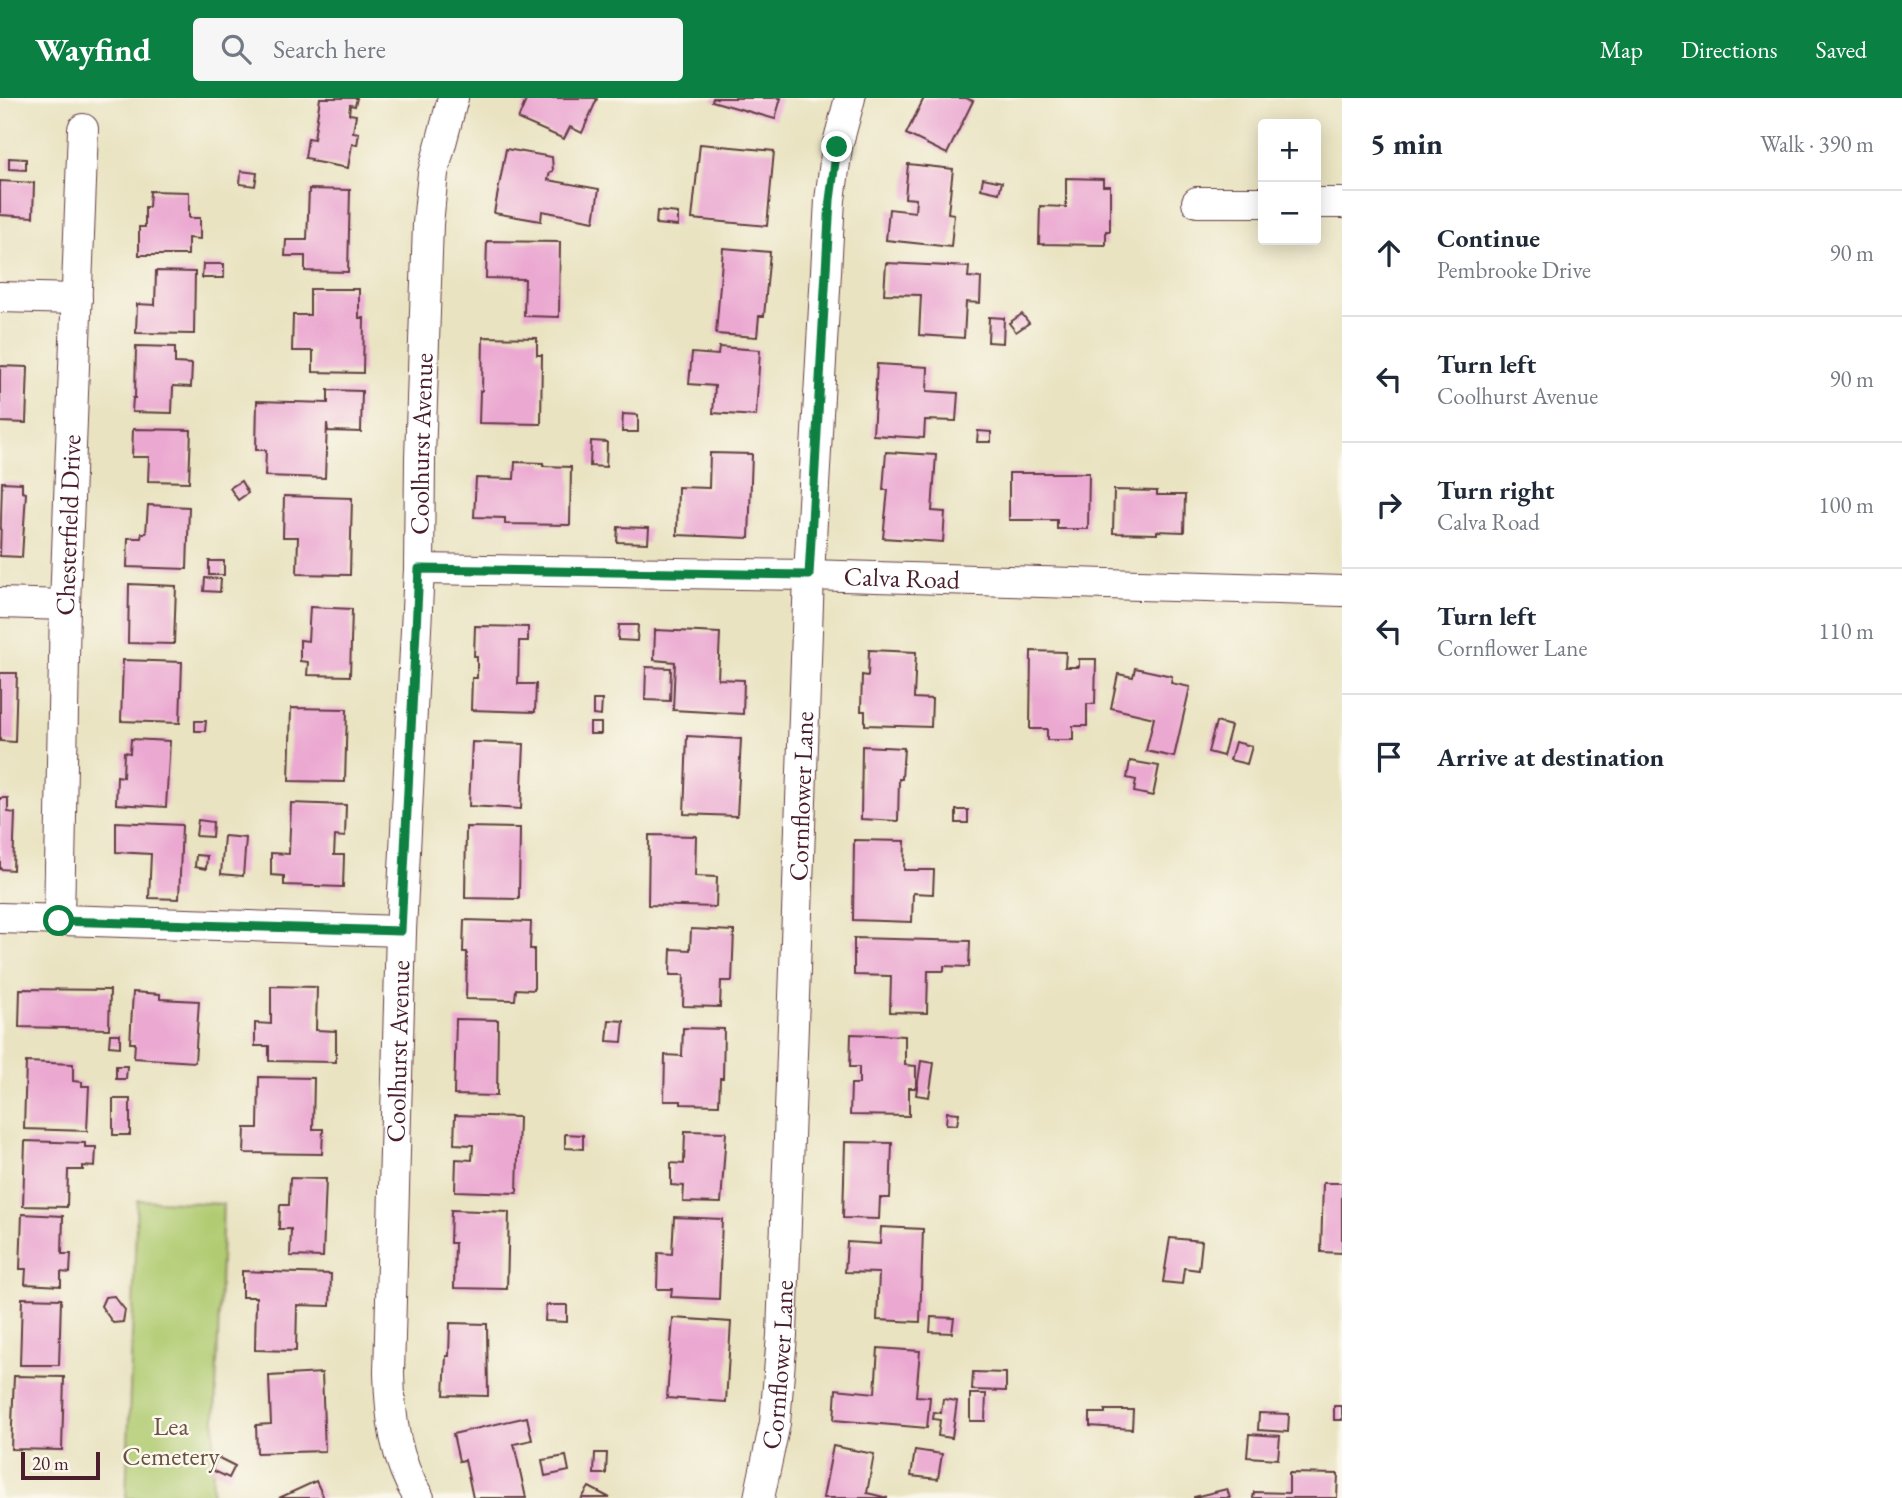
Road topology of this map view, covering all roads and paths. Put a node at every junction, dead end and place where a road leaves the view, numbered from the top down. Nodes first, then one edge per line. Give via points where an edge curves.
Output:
1 (453, 98) edge
2 (850, 98) edge
3 (83, 129) dead end
4 (1196, 202) dead end
5 (1258, 202) edge
6 (1321, 203) edge
7 (1342, 203) edge
8 (0, 297) edge
9 (77, 299) junction
10 (419, 569) junction
11 (809, 575) junction
12 (1342, 591) edge
13 (0, 603) edge
14 (65, 605) junction
15 (0, 918) edge
16 (59, 921) junction
17 (401, 931) junction
18 (419, 1498) edge
19 (759, 1498) edge

1 - 10 street, Coolhurst Avenue via 433,173 428,224
2 - 11 street, Cornflower Lane via 830,200
3 - 9 street, Chesterfield Drive
4 - 5 street
6 - 7 street
8 - 9 street
9 - 14 street, Chesterfield Drive
10 - 11 street, Calva Road
10 - 17 street, Coolhurst Avenue
11 - 12 street, Calva Road
11 - 19 street, Cornflower Lane via 782,1335 775,1423
13 - 14 street
14 - 16 street, Chesterfield Drive
15 - 16 street
16 - 17 street
17 - 18 street, Coolhurst Avenue via 389,1386 397,1450

